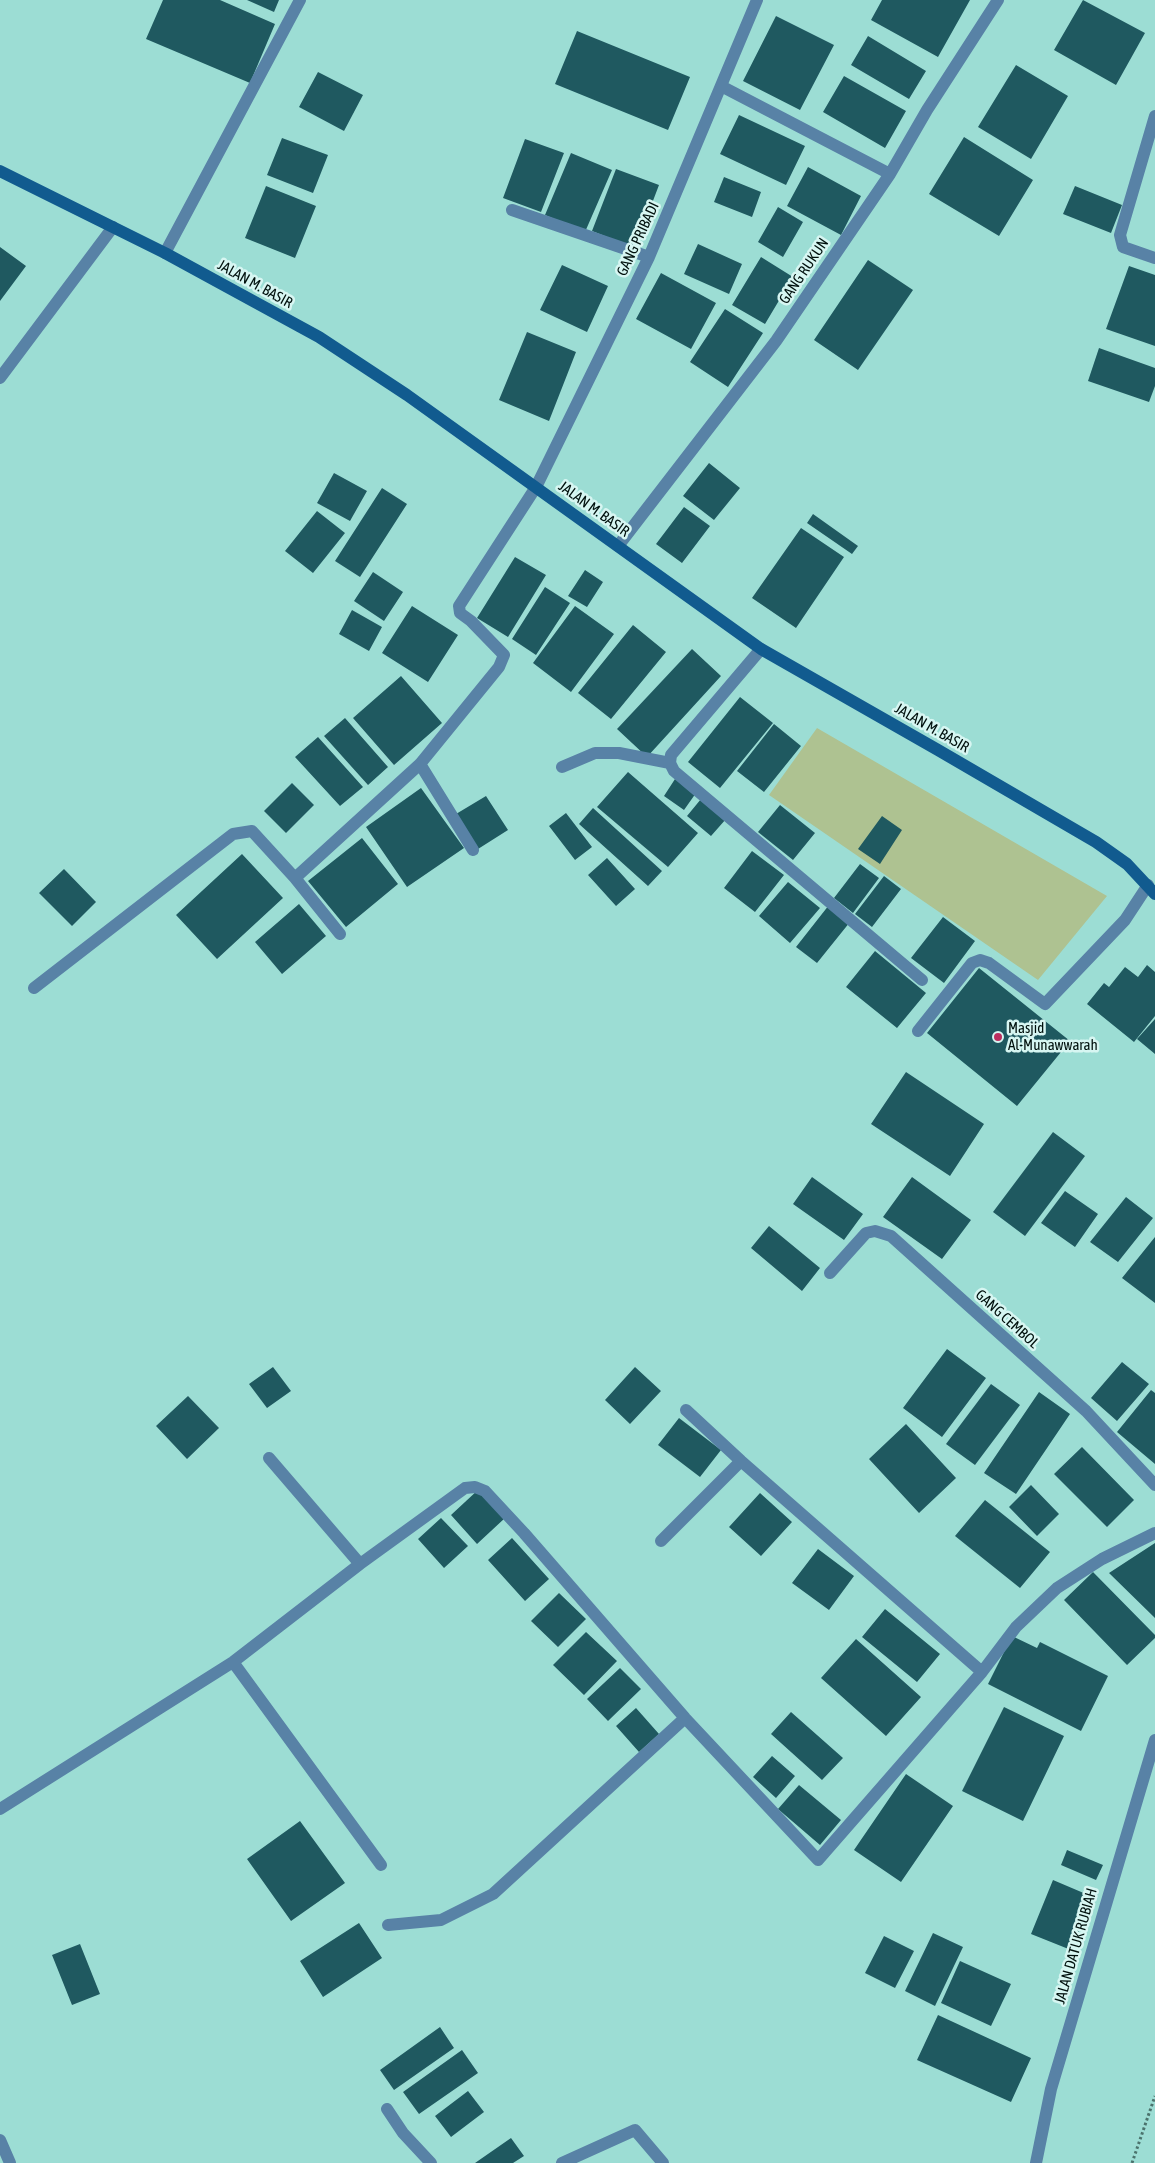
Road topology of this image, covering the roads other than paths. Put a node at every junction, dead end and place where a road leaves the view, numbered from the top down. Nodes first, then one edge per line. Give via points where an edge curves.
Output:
1 (300, 0) edge
2 (757, 0) edge
3 (998, 0) edge
4 (721, 86) junction
5 (1155, 116) edge
6 (0, 172) edge
7 (890, 174) junction
8 (512, 210) dead end
9 (113, 227) junction
10 (166, 253) junction
11 (648, 257) junction
12 (1155, 258) edge
13 (0, 378) edge
14 (536, 487) junction
15 (618, 546) junction
16 (761, 649) junction
17 (670, 763) junction
18 (420, 764) junction
19 (562, 767) dead end
20 (473, 850) dead end
21 (295, 878) junction
22 (1152, 889) edge
23 (340, 934) dead end
24 (922, 980) dead end
25 (34, 988) dead end
26 (918, 1031) dead end
27 (830, 1273) dead end
28 (686, 1410) dead end
29 (269, 1458) dead end
30 (741, 1461) junction
31 (1155, 1485) edge
32 (1155, 1533) edge
33 (661, 1541) dead end
34 (360, 1564) junction
35 (233, 1662) junction
36 (982, 1672) junction
37 (685, 1718) junction
38 (1155, 1740) edge
39 (0, 1809) edge
40 (381, 1865) dead end
41 (388, 1926) dead end
42 (387, 2109) dead end
43 (0, 2140) edge
44 (10, 2163) edge
45 (431, 2163) edge
46 (562, 2163) edge
47 (663, 2163) edge
48 (1036, 2163) edge

1 - 10 street
2 - 4 street, GANG PRIBADI
3 - 7 street, GANG RUKUN
4 - 7 street
4 - 11 street, GANG PRIBADI
5 - 12 street via 1120,235 1123,247
6 - 9 main road, JALAN M. BASIR
7 - 15 street, GANG RUKUN via 776,341
8 - 11 street
9 - 10 main road, JALAN M. BASIR
9 - 13 street
10 - 14 main road, JALAN M. BASIR via 319,337
11 - 14 street, GANG PRIBADI
14 - 15 main road, JALAN M. BASIR
14 - 18 street, GANG PRIBADI via 459,606 460,613 504,655 499,667
15 - 16 main road, JALAN M. BASIR
16 - 17 street via 671,755
16 - 22 main road, JALAN M. BASIR via 1096,842 1127,864
17 - 19 street via 619,753 595,753
17 - 24 street via 674,771
18 - 20 street
18 - 21 street
21 - 23 street
21 - 25 street via 252,831 233,834
22 - 26 street via 1045,1004 990,963 980,960 972,963
27 - 31 street, GANG CEMBOL via 866,1233 875,1231 891,1236 1086,1411
28 - 30 street
29 - 34 street
30 - 33 street
30 - 36 street
32 - 36 street via 1102,1559 1057,1588 1016,1627
34 - 35 street
34 - 37 street via 465,1488 475,1487 484,1491
35 - 39 street
35 - 40 street
36 - 37 street via 818,1860
37 - 41 street via 493,1894 440,1920
38 - 48 street, JALAN DATUK RUBIAH via 1051,2089
42 - 45 street via 403,2133
43 - 44 street
46 - 47 street via 635,2130

